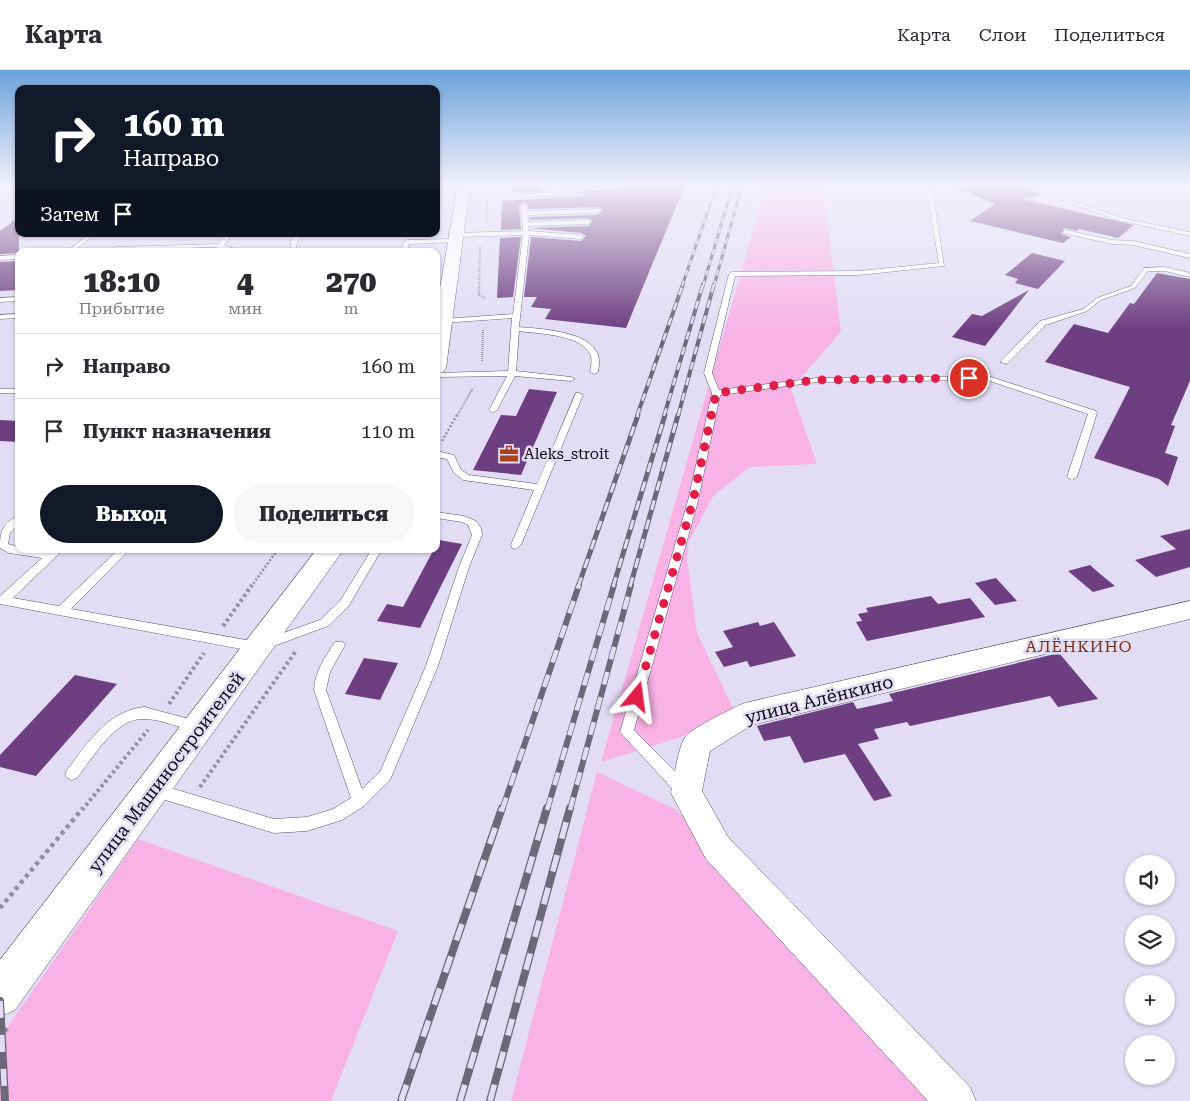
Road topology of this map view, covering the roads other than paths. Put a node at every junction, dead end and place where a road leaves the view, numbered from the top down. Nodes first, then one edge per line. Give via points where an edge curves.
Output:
1 (457, 233) edge
2 (524, 233) edge
3 (526, 233) edge
4 (528, 233) edge
5 (937, 233) edge
6 (1070, 233) edge
7 (88, 237) edge
8 (227, 237) edge
9 (408, 237) edge
10 (581, 237) dead end
11 (456, 238) junction
12 (407, 242) junction
13 (221, 245) junction
14 (75, 248) edge
15 (141, 248) edge
16 (230, 248) edge
17 (405, 248) edge
18 (1190, 256) edge
19 (15, 257) edge
20 (0, 258) edge
21 (1190, 274) edge
22 (15, 299) edge
23 (0, 300) edge
24 (15, 316) edge
25 (516, 316) junction
26 (0, 317) edge
27 (441, 324) edge
28 (516, 329) junction
29 (1004, 362) dead end
30 (594, 372) dead end
31 (512, 373) junction
32 (440, 375) edge
33 (571, 379) dead end
34 (15, 390) edge
35 (0, 391) edge
36 (716, 393) junction
37 (578, 395) dead end
38 (493, 410) dead end
39 (440, 455) edge
40 (1072, 477) dead end
41 (541, 488) junction
42 (440, 516) edge
43 (15, 522) edge
44 (516, 545) dead end
45 (15, 550) edge
46 (55, 553) edge
47 (121, 553) edge
48 (328, 553) edge
49 (374, 553) edge
50 (1, 600) edge
51 (1190, 610) edge
52 (61, 611) junction
53 (339, 645) dead end
54 (258, 647) junction
55 (199, 727) junction
56 (72, 774) dead end
57 (152, 789) junction
58 (686, 793) junction
59 (359, 801) junction
60 (0, 995) edge
61 (956, 1101) edge

1 - 11 main road
2 - 11 lane
3 - 25 lane
4 - 10 lane
5 - 36 lane via 942,265 859,273 732,274 708,373
6 - 18 lane
7 - 14 lane
8 - 13 lane
9 - 12 lane
11 - 12 lane
11 - 27 main road via 445,283
12 - 17 lane
13 - 15 lane
13 - 16 lane
19 - 20 lane
21 - 29 lane via 1146,269 1133,287 1099,299 1085,310 1043,323
22 - 23 lane
24 - 26 lane
25 - 27 lane
25 - 28 lane
28 - 30 lane via 567,335 579,340 595,356
28 - 31 lane
31 - 32 lane
31 - 33 lane
31 - 38 lane
34 - 35 lane
36 - 40 lane via 816,380 988,378 1094,413
36 - 58 lane via 693,501 627,732
37 - 41 lane
39 - 41 lane via 451,458 457,471 466,478
41 - 44 lane
42 - 59 lane via 472,523 477,535 432,666 385,776
43 - 45 lane via 2,537 3,545
46 - 50 lane
47 - 52 lane
48 - 54 main road, улица Машиностроителей
49 - 54 lane via 344,604 324,622
50 - 52 lane
51 - 58 street, улица Алёнкино via 745,715 697,744
52 - 54 lane
53 - 59 lane via 323,670 320,690
54 - 55 main road, улица Машиностроителей
55 - 56 lane via 144,713 122,717
55 - 57 main road, улица Машиностроителей
57 - 59 lane via 274,826 307,824 337,815
57 - 60 main road, улица Машиностроителей
58 - 61 street via 717,848

